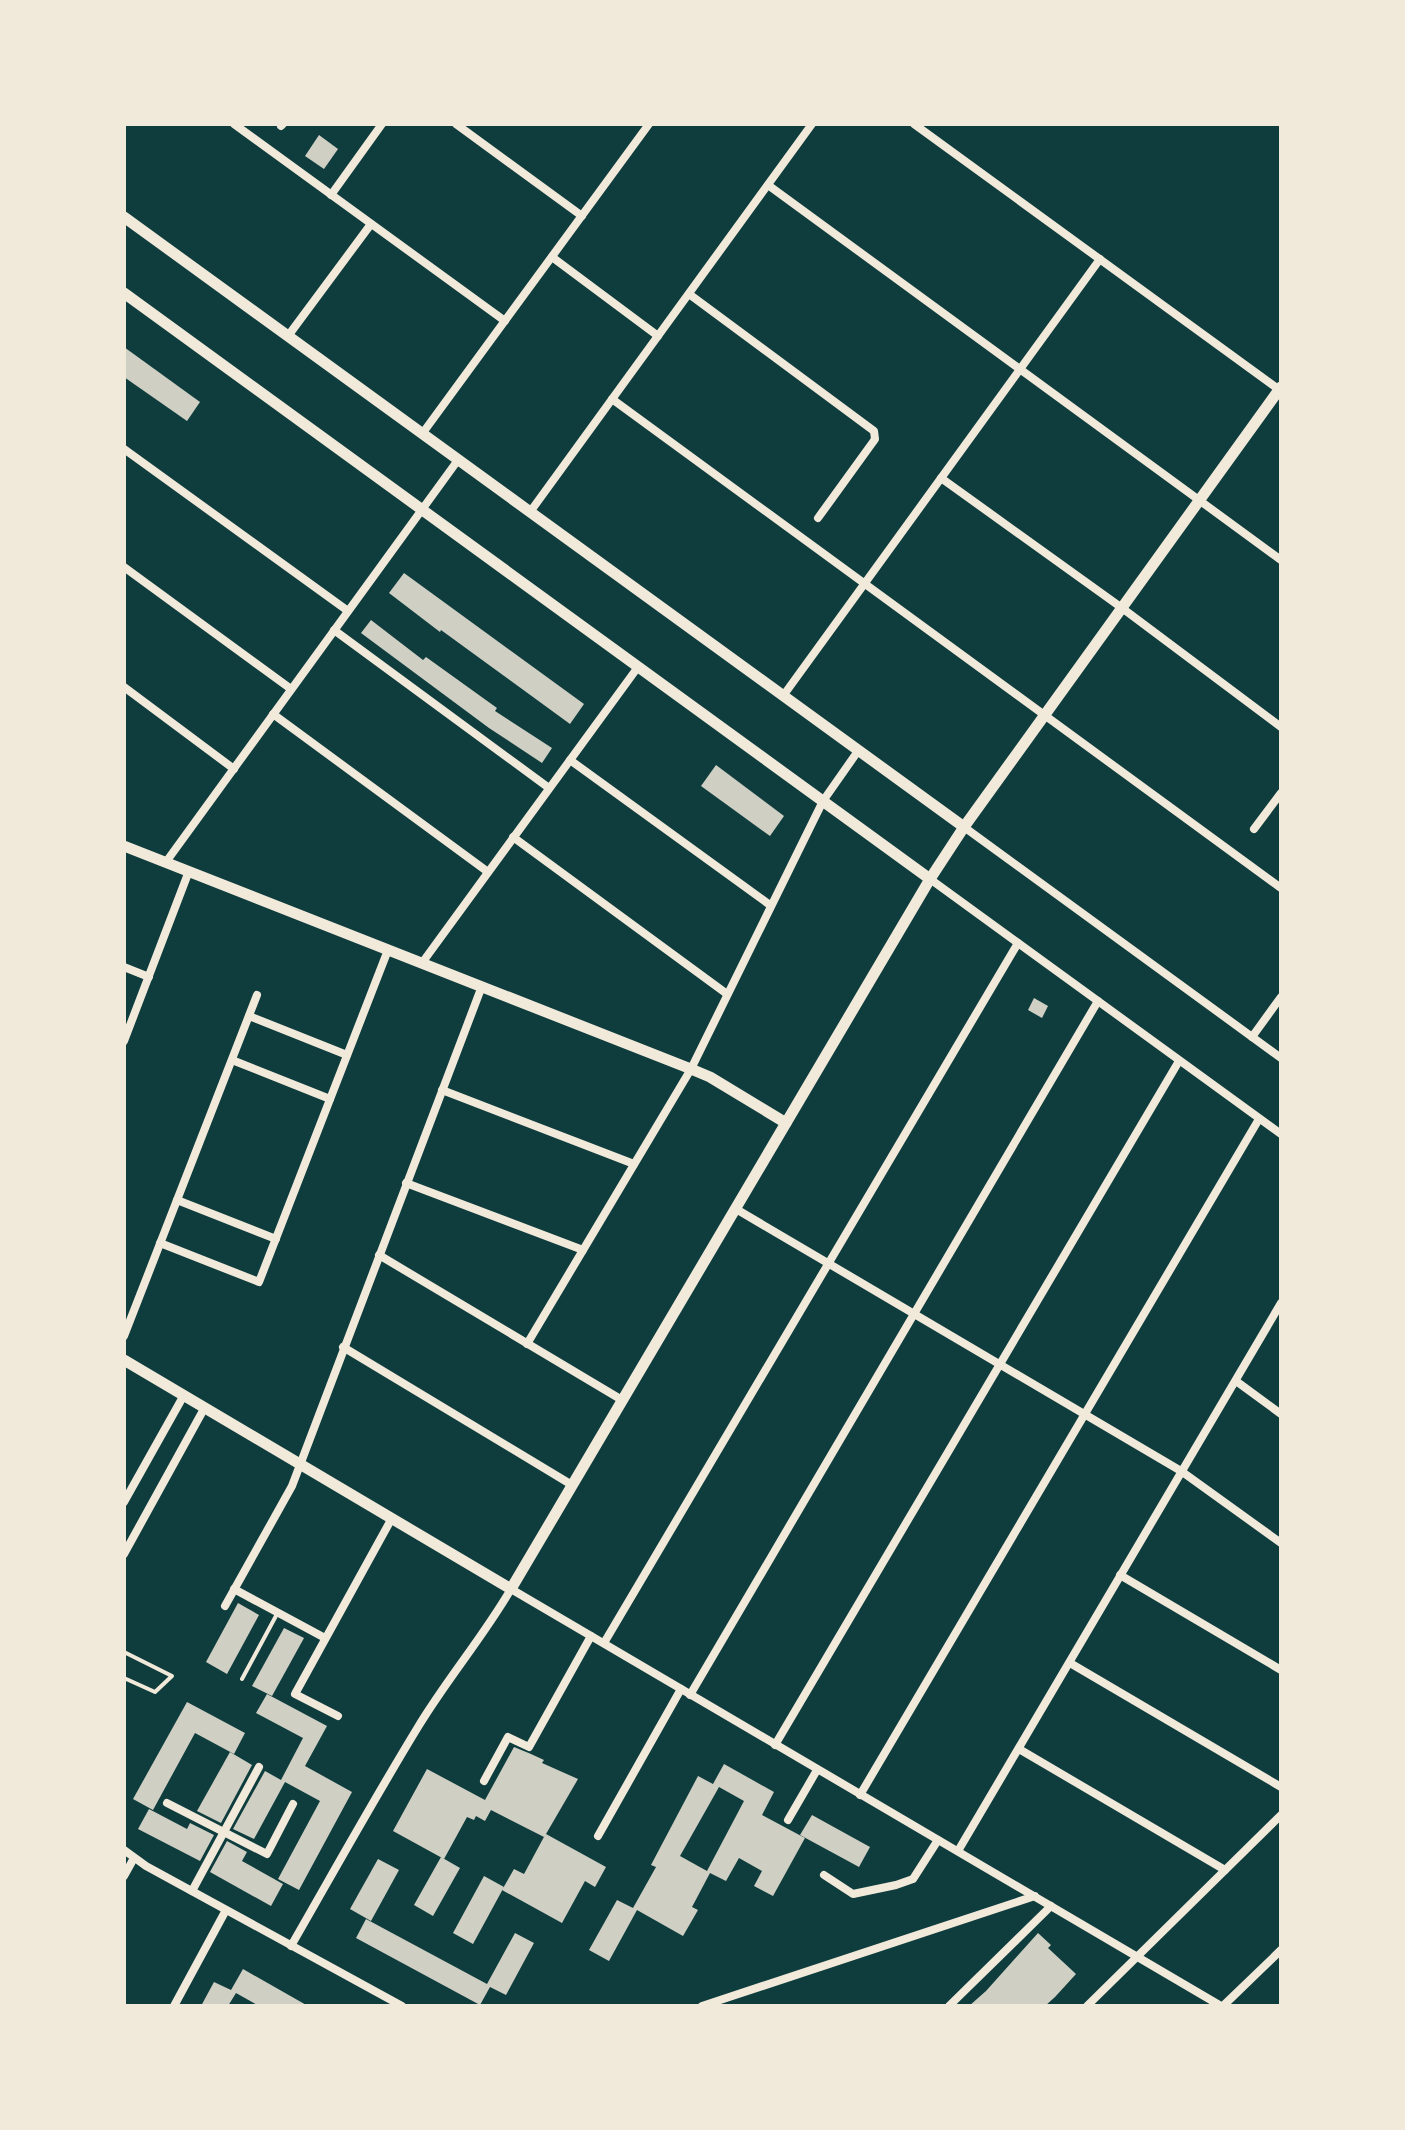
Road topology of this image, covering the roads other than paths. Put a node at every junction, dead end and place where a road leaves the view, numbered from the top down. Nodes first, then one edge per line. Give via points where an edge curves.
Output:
1 (234, 124) edge
2 (382, 124) edge
3 (456, 124) edge
4 (649, 124) edge
5 (812, 124) edge
6 (914, 124) edge
7 (768, 185) junction
8 (331, 195) junction
9 (582, 216) junction
10 (124, 217) edge
11 (371, 224) junction
12 (552, 257) junction
13 (1100, 259) junction
14 (689, 294) junction
15 (125, 297) edge
16 (505, 321) junction
17 (288, 336) junction
18 (658, 336) junction
19 (1020, 369) junction
20 (1280, 389) edge
21 (612, 399) junction
22 (422, 434) junction
23 (124, 449) edge
24 (458, 460) junction
25 (941, 478) junction
26 (1199, 500) junction
27 (421, 509) junction
28 (530, 512) junction
29 (818, 518) dead end
30 (1281, 560) edge
31 (124, 567) edge
32 (864, 583) junction
33 (1122, 608) junction
34 (348, 611) junction
35 (334, 630) junction
36 (638, 667) junction
37 (124, 687) edge
38 (291, 689) junction
39 (783, 696) junction
40 (273, 714) junction
41 (1044, 715) junction
42 (1281, 727) edge
43 (858, 751) junction
44 (570, 760) junction
45 (234, 769) junction
46 (549, 788) junction
47 (1281, 793) edge
48 (823, 801) junction
49 (964, 827) junction
50 (1254, 829) dead end
51 (513, 837) junction
52 (124, 846) edge
53 (166, 862) junction
54 (189, 871) junction
55 (488, 872) junction
56 (930, 879) junction
57 (1281, 888) edge
58 (770, 905) junction
59 (1018, 943) junction
60 (388, 950) junction
61 (422, 963) junction
62 (124, 967) edge
63 (149, 977) junction
64 (482, 986) junction
65 (727, 994) junction
66 (257, 995) dead end
67 (1281, 997) edge
68 (1098, 1001) junction
69 (249, 1016) junction
70 (127, 1022) edge
71 (1252, 1037) junction
72 (124, 1041) edge
73 (347, 1055) junction
74 (1281, 1058) edge
75 (232, 1060) junction
76 (1179, 1061) junction
77 (691, 1069) junction
78 (442, 1090) junction
79 (330, 1099) junction
80 (1259, 1119) junction
81 (786, 1123) junction
82 (1281, 1134) edge
83 (634, 1164) junction
84 (406, 1183) junction
85 (177, 1200) junction
86 (736, 1209) junction
87 (276, 1239) junction
88 (160, 1243) junction
89 (583, 1250) junction
90 (379, 1255) junction
91 (829, 1263) junction
92 (1281, 1303) edge
93 (915, 1314) junction
94 (124, 1336) edge
95 (527, 1344) junction
96 (343, 1347) junction
97 (124, 1360) edge
98 (1000, 1364) junction
99 (1236, 1381) junction
100 (184, 1395) junction
101 (622, 1400) junction
102 (205, 1407) junction
103 (1085, 1414) junction
104 (1281, 1414) edge
105 (299, 1463) junction
106 (1181, 1471) junction
107 (572, 1485) junction
108 (124, 1502) edge
109 (392, 1518) junction
110 (1281, 1543) edge
111 (124, 1554) edge
112 (1120, 1575) junction
113 (234, 1589) junction
114 (511, 1589) junction
115 (225, 1606) dead end
116 (277, 1612) junction
117 (591, 1636) junction
118 (325, 1638) junction
119 (604, 1643) junction
120 (124, 1652) edge
121 (1070, 1663) junction
122 (1281, 1670) edge
123 (124, 1678) edge
124 (242, 1679) dead end
125 (681, 1689) junction
126 (690, 1695) junction
127 (338, 1716) dead end
128 (775, 1745) junction
129 (1019, 1749) junction
130 (259, 1767) dead end
131 (817, 1770) junction
132 (484, 1781) dead end
133 (1281, 1787) edge
134 (860, 1795) junction
135 (167, 1803) dead end
136 (293, 1804) dead end
137 (1281, 1815) edge
138 (788, 1820) dead end
139 (223, 1832) junction
140 (598, 1836) dead end
141 (938, 1840) junction
142 (124, 1850) edge
143 (958, 1851) junction
144 (134, 1858) junction
145 (1225, 1870) junction
146 (824, 1875) dead end
147 (124, 1876) edge
148 (192, 1891) junction
149 (1035, 1896) junction
150 (1051, 1906) junction
151 (226, 1910) junction
152 (291, 1946) junction
153 (1281, 1950) edge
154 (1138, 1956) junction
155 (174, 2006) edge
156 (402, 2006) edge
157 (702, 2006) edge
158 (949, 2006) edge
159 (1087, 2006) edge
160 (1222, 2006) edge

1 - 8 street
2 - 8 street
3 - 9 street
4 - 9 street
5 - 7 street
6 - 13 street
7 - 14 street
7 - 19 street
8 - 11 street
9 - 12 street
10 - 17 street
11 - 16 street
11 - 17 street
12 - 16 street
12 - 18 street
13 - 19 street
13 - 20 street
14 - 18 street
14 - 29 street via 874,431 875,439
15 - 27 street
16 - 22 street
17 - 22 street
18 - 21 street
19 - 25 street
19 - 26 street
20 - 26 street
21 - 28 street
21 - 32 street
22 - 24 street
23 - 34 street
24 - 27 street
24 - 28 street
25 - 32 street
25 - 33 street
26 - 30 street
26 - 33 street
27 - 34 street
27 - 36 street
28 - 39 street
31 - 38 street
32 - 39 street
32 - 41 street
33 - 41 street
33 - 42 street
34 - 35 street
35 - 38 street
35 - 46 street
36 - 44 street
36 - 48 street
37 - 45 street
38 - 40 street
39 - 43 street
40 - 45 street
40 - 55 street
41 - 49 street
41 - 57 street
43 - 48 street
43 - 49 street
44 - 46 street
44 - 58 street
45 - 53 street
46 - 51 street
47 - 50 street
48 - 56 street
48 - 58 street
49 - 56 street
49 - 71 street
51 - 55 street
51 - 65 street
52 - 53 street
53 - 54 street
54 - 60 street
54 - 63 street
55 - 61 street
56 - 59 street
56 - 81 street
58 - 65 street
59 - 68 street
59 - 91 street
60 - 61 street
60 - 73 street
61 - 64 street
62 - 63 street
63 - 70 street
64 - 77 street
64 - 78 street
65 - 77 street
66 - 69 street
67 - 71 street
68 - 76 street
68 - 93 street
69 - 73 street
69 - 75 street
70 - 72 street
71 - 74 street
73 - 79 street
75 - 79 street
75 - 85 street
76 - 80 street
76 - 98 street
77 - 81 street
77 - 83 street
78 - 83 street
78 - 84 street
79 - 87 street
80 - 82 street
80 - 103 street
81 - 86 street
83 - 89 street
84 - 89 street
84 - 90 street
85 - 87 street
85 - 88 street
86 - 91 street
86 - 101 street
87 - 88 street via 259,1282
88 - 94 street
89 - 95 street
90 - 95 street
90 - 96 street
91 - 93 street
91 - 119 street
92 - 99 street
93 - 98 street
93 - 126 street
95 - 101 street
96 - 105 street
96 - 107 street
97 - 100 street
98 - 103 street
98 - 128 street
99 - 104 street
99 - 106 street
100 - 102 street
100 - 108 street
101 - 107 street
102 - 105 street
102 - 111 street
103 - 106 street
103 - 134 street
105 - 109 street
105 - 113 street via 292,1486
106 - 110 street
106 - 112 street
107 - 114 street
109 - 114 street
109 - 118 street
112 - 121 street
112 - 122 street
113 - 115 street
113 - 116 street
114 - 117 street
114 - 152 street via 418,1727
116 - 118 street
116 - 124 lane
117 - 119 street
117 - 132 street via 529,1747 508,1737
118 - 127 street via 295,1694
119 - 125 street
120 - 123 lane via 172,1676 155,1692
121 - 129 street
121 - 133 street
125 - 126 street
125 - 140 street
126 - 128 street
128 - 131 street
129 - 143 street
129 - 145 street
130 - 139 street
131 - 134 street
131 - 138 street
134 - 141 street
135 - 139 street
136 - 139 street via 267,1854
137 - 145 street
139 - 148 street
141 - 143 street
141 - 146 street via 913,1879 896,1885 853,1894
142 - 144 street
143 - 149 street
144 - 147 street
144 - 148 street
145 - 154 street
148 - 151 street
149 - 150 street
149 - 157 street
150 - 154 street
150 - 158 street
151 - 152 street
151 - 155 street
152 - 156 street
153 - 160 street
154 - 159 street
154 - 160 street

